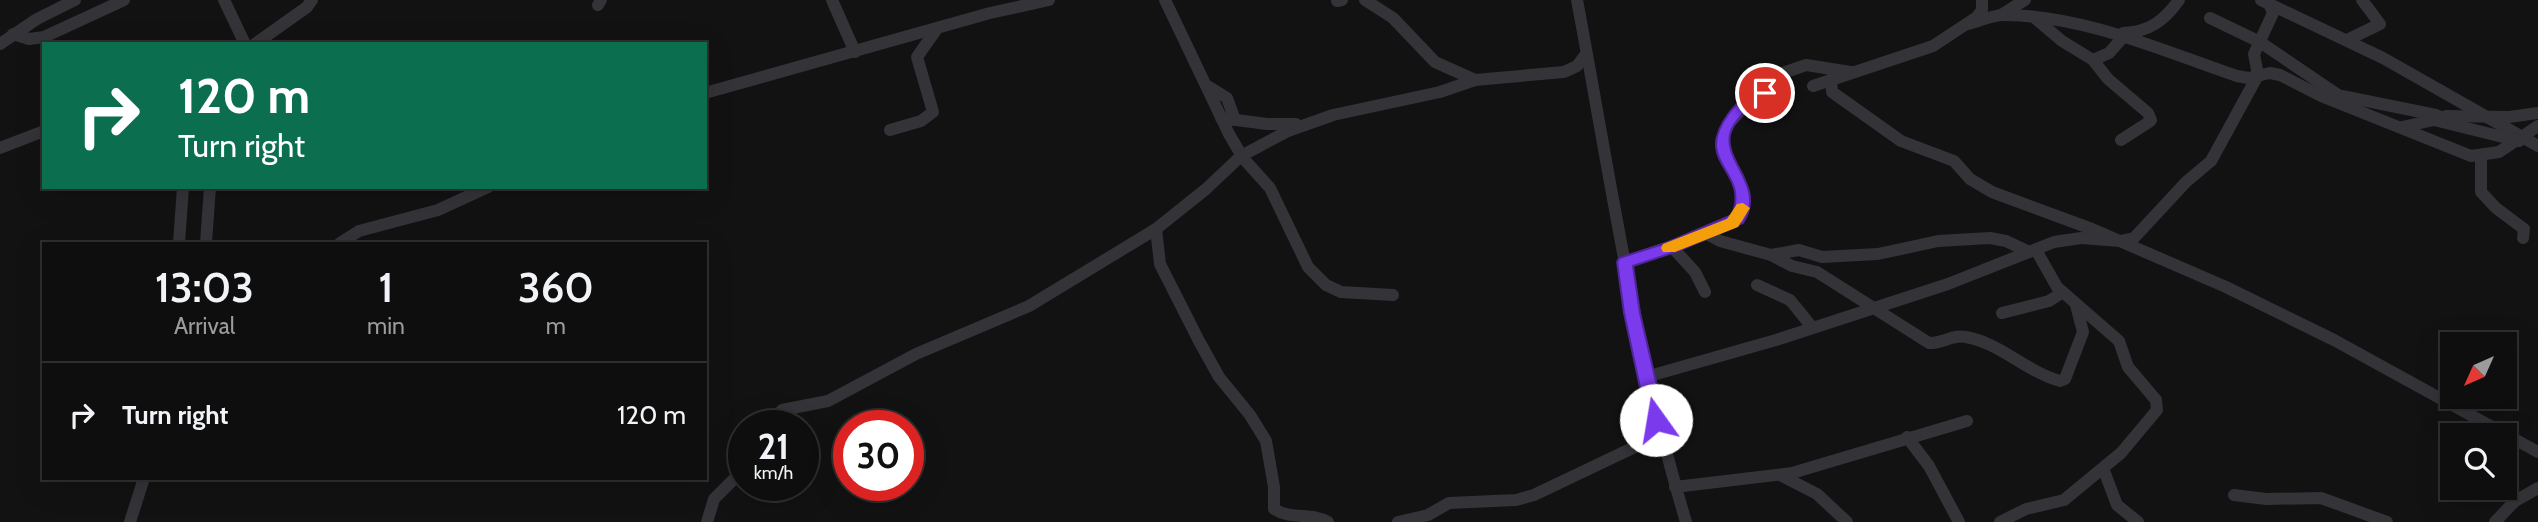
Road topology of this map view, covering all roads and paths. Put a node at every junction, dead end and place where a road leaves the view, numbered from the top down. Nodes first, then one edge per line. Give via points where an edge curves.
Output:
1 (75, 0) edge
2 (124, 0) edge
3 (224, 0) edge
4 (832, 0) edge
5 (1049, 0) edge
6 (1166, 0) edge
7 (1366, 0) edge
8 (1577, 0) edge
9 (1982, 0) edge
10 (2025, 0) edge
11 (2179, 0) edge
12 (2362, 0) edge
13 (313, 1) edge
14 (2265, 3) edge
15 (2001, 15) junction
16 (2035, 18) junction
17 (2210, 18) dead end
18 (1968, 24) junction
19 (937, 30) junction
20 (13, 34) junction
21 (2120, 35) junction
22 (2347, 40) junction
23 (244, 42) edge
24 (258, 42) edge
25 (2260, 42) junction
26 (0, 44) edge
27 (855, 52) junction
28 (1586, 54) junction
29 (2093, 60) junction
30 (1851, 72) junction
31 (2258, 75) junction
32 (1831, 79) junction
33 (1475, 80) junction
34 (1206, 85) junction
35 (1813, 86) dead end
36 (707, 92) edge
37 (2342, 96) junction
38 (2358, 110) junction
39 (2538, 113) edge
40 (2435, 115) junction
41 (2486, 117) junction
42 (1221, 118) junction
43 (1235, 120) junction
44 (1307, 124) junction
45 (2460, 125) junction
46 (2538, 126) edge
47 (2402, 127) junction
48 (890, 130) dead end
49 (42, 132) edge
50 (2121, 140) dead end
51 (2530, 142) edge
52 (0, 148) edge
53 (1241, 156) junction
54 (2481, 158) junction
55 (183, 189) edge
56 (210, 189) edge
57 (484, 189) edge
58 (1156, 229) junction
59 (1707, 233) junction
60 (2523, 238) dead end
61 (2120, 241) junction
62 (179, 242) edge
63 (206, 242) edge
64 (341, 242) edge
65 (1672, 247) junction
66 (2032, 251) junction
67 (1771, 255) junction
68 (1625, 262) junction
69 (1756, 285) dead end
70 (1705, 292) dead end
71 (2063, 292) junction
72 (1393, 295) dead end
73 (2076, 305) junction
74 (1871, 307) junction
75 (2002, 313) dead end
76 (1812, 327) junction
77 (1646, 377) junction
78 (782, 410) edge
79 (1967, 421) dead end
80 (1907, 437) junction
81 (1662, 441) junction
82 (2538, 452) edge
83 (2103, 468) junction
84 (1779, 475) junction
85 (143, 480) edge
86 (728, 485) edge
87 (1675, 487) junction
88 (2538, 488) edge
89 (2234, 495) dead end
90 (2507, 508) junction
91 (1425, 519) edge
92 (130, 522) edge
93 (707, 522) edge
94 (1328, 522) edge
95 (1398, 522) edge
96 (1686, 522) edge
97 (1847, 522) edge
98 (1959, 522) edge
99 (2000, 522) edge
100 (2138, 522) edge
101 (2387, 522) edge
102 (2495, 522) edge
103 (2513, 522) edge

1 - 20 street
2 - 20 street via 44,37
3 - 23 street
4 - 27 street
5 - 19 street
6 - 34 street
7 - 33 street via 1385,9 1441,66
8 - 28 street
9 - 18 street via 1982,10
10 - 15 street
11 - 21 street via 2166,19 2150,30
12 - 22 street via 2380,24
13 - 24 street
14 - 22 street
14 - 25 street via 2273,13
15 - 16 street
15 - 18 street
16 - 21 street
16 - 29 street
17 - 25 street
18 - 30 street via 1934,46
19 - 27 street
19 - 48 street via 917,57 933,111 921,121
20 - 26 street
21 - 29 street via 2109,53
21 - 31 street via 2237,76
22 - 41 street
25 - 31 street via 2254,54
25 - 37 street
27 - 36 street
28 - 33 street via 1577,66 1564,72
28 - 68 street
29 - 50 street via 2151,117
30 - 32 street
30 - 59 street via 1796,67 1783,73 1777,87 1736,113 1721,141 1744,196 1742,213 1733,223
31 - 38 street via 2276,74
31 - 61 street via 2211,161 2138,235
32 - 35 street
32 - 61 street via 1832,92 1840,101 1901,141 1954,161 1983,188
33 - 44 street
34 - 42 street
34 - 43 street via 1227,98
37 - 38 street
37 - 40 street
38 - 47 street
39 - 41 street
40 - 41 street
40 - 45 street
41 - 51 street
42 - 43 street
42 - 53 street
43 - 44 street
44 - 53 street
45 - 47 street via 2434,120
45 - 51 street
46 - 51 street
47 - 54 street
49 - 52 street
51 - 54 street
53 - 58 street
53 - 72 street via 1268,185 1318,279 1338,291
54 - 60 street via 2481,192 2524,229
55 - 62 street
56 - 63 street
57 - 64 street via 437,211 353,233
58 - 78 street via 1016,313 916,354 828,401
58 - 94 street via 1160,264 1199,341 1266,441 1275,487 1274,509 1283,515 1321,516
59 - 65 street
59 - 67 street via 1720,242
61 - 66 street via 2081,238
61 - 82 street via 2176,263 2334,340
65 - 68 street
65 - 70 street via 1695,272
66 - 67 street via 1990,238 1938,241 1878,254 1822,257 1799,250
66 - 71 street
66 - 74 street via 1948,284
67 - 74 street via 1824,276
68 - 77 street
69 - 76 street via 1790,300
71 - 73 street
71 - 75 street via 2049,301
73 - 74 street via 2083,332 2075,358 2060,381 1968,337 1929,343
73 - 83 street via 2119,341 2128,367 2158,405 2154,415
74 - 76 street
76 - 77 street
77 - 81 street
79 - 80 street
80 - 84 street via 1864,454
80 - 98 street via 1921,451
81 - 87 street
81 - 91 street via 1641,444 1534,495 1457,502 1440,507
83 - 99 street via 2064,500 2026,509
83 - 100 street via 2115,505
84 - 87 street
84 - 97 street via 1815,490
85 - 92 street
86 - 93 street via 714,499
87 - 96 street
88 - 90 street
89 - 101 street via 2320,498
90 - 102 street
90 - 103 street
91 - 95 street

